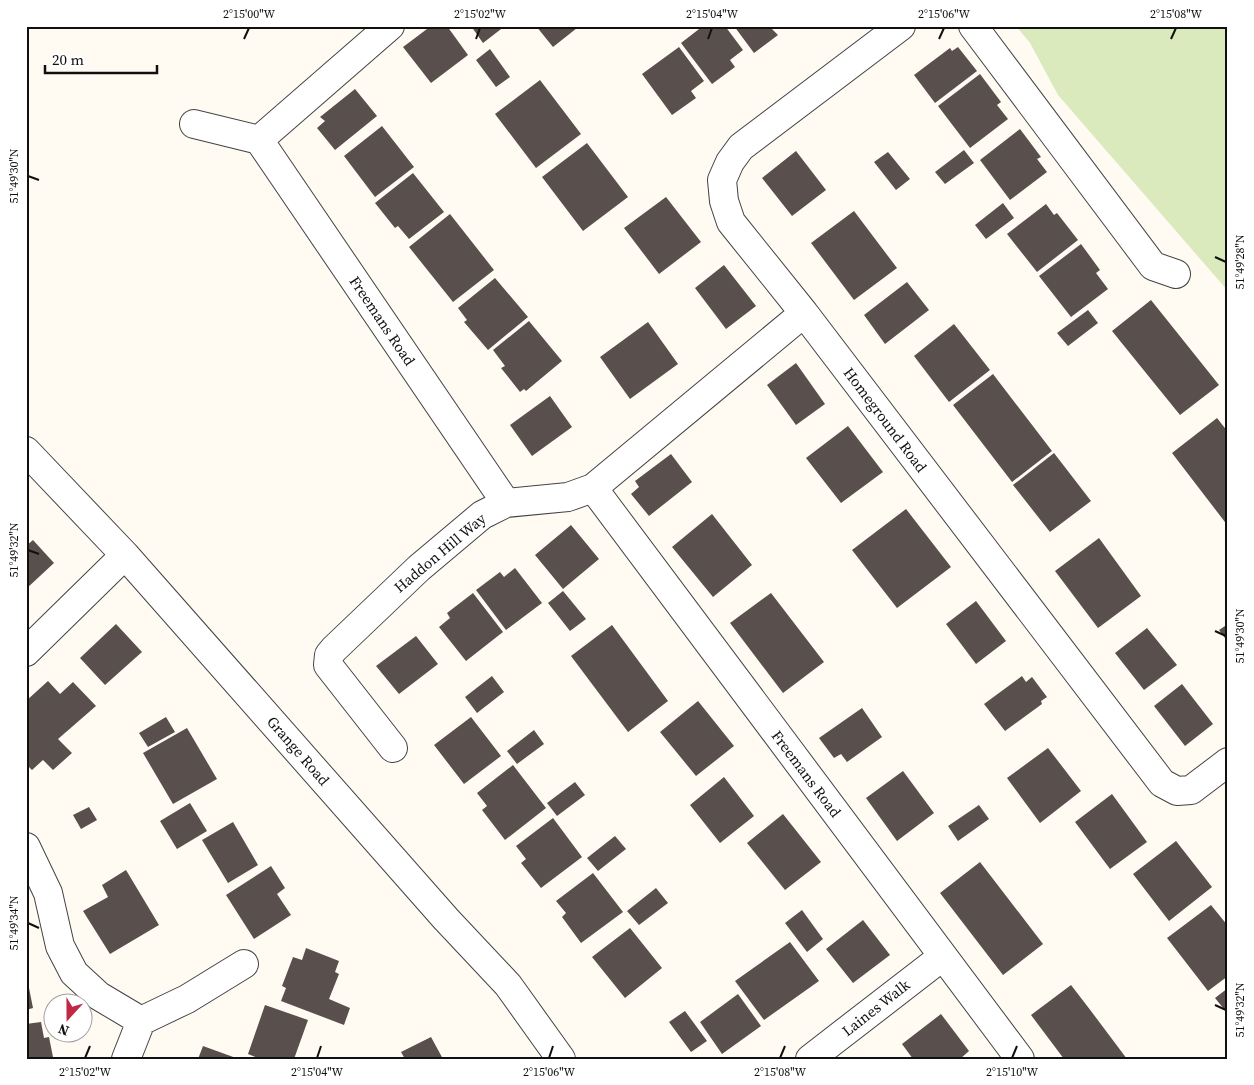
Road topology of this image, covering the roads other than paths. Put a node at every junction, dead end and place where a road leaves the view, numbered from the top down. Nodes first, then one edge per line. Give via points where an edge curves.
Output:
1 (390, 26) edge
2 (901, 26) edge
3 (973, 26) edge
4 (194, 124) dead end
5 (259, 140) junction
6 (1176, 274) dead end
7 (804, 313) junction
8 (26, 451) edge
9 (593, 488) junction
10 (506, 503) junction
11 (125, 555) junction
12 (26, 652) edge
13 (393, 748) dead end
14 (1228, 762) edge
15 (26, 847) edge
16 (942, 957) junction
17 (244, 964) dead end
18 (141, 1022) junction
19 (126, 1059) edge
20 (560, 1059) edge
21 (810, 1059) edge
22 (1020, 1059) edge

1 - 5 street
2 - 7 street, Homeground Road via 742,147 722,180 730,222
3 - 6 street via 1153,266
4 - 5 street
5 - 10 street, Freemans Road
7 - 9 street, Haddon Hill Way
7 - 14 street, Homeground Road via 1162,783 1177,791 1191,790
8 - 11 street, Grange Road
9 - 10 street, Haddon Hill Way via 568,498
9 - 16 street, Freemans Road
10 - 13 street, Haddon Hill Way via 482,515 419,568 329,655 328,665
11 - 12 street
11 - 20 street, Grange Road via 508,985
15 - 18 street via 48,893 60,946 74,973 98,996
16 - 21 street, Laines Walk
16 - 22 street, Freemans Road
17 - 18 street via 187,999
18 - 19 street

